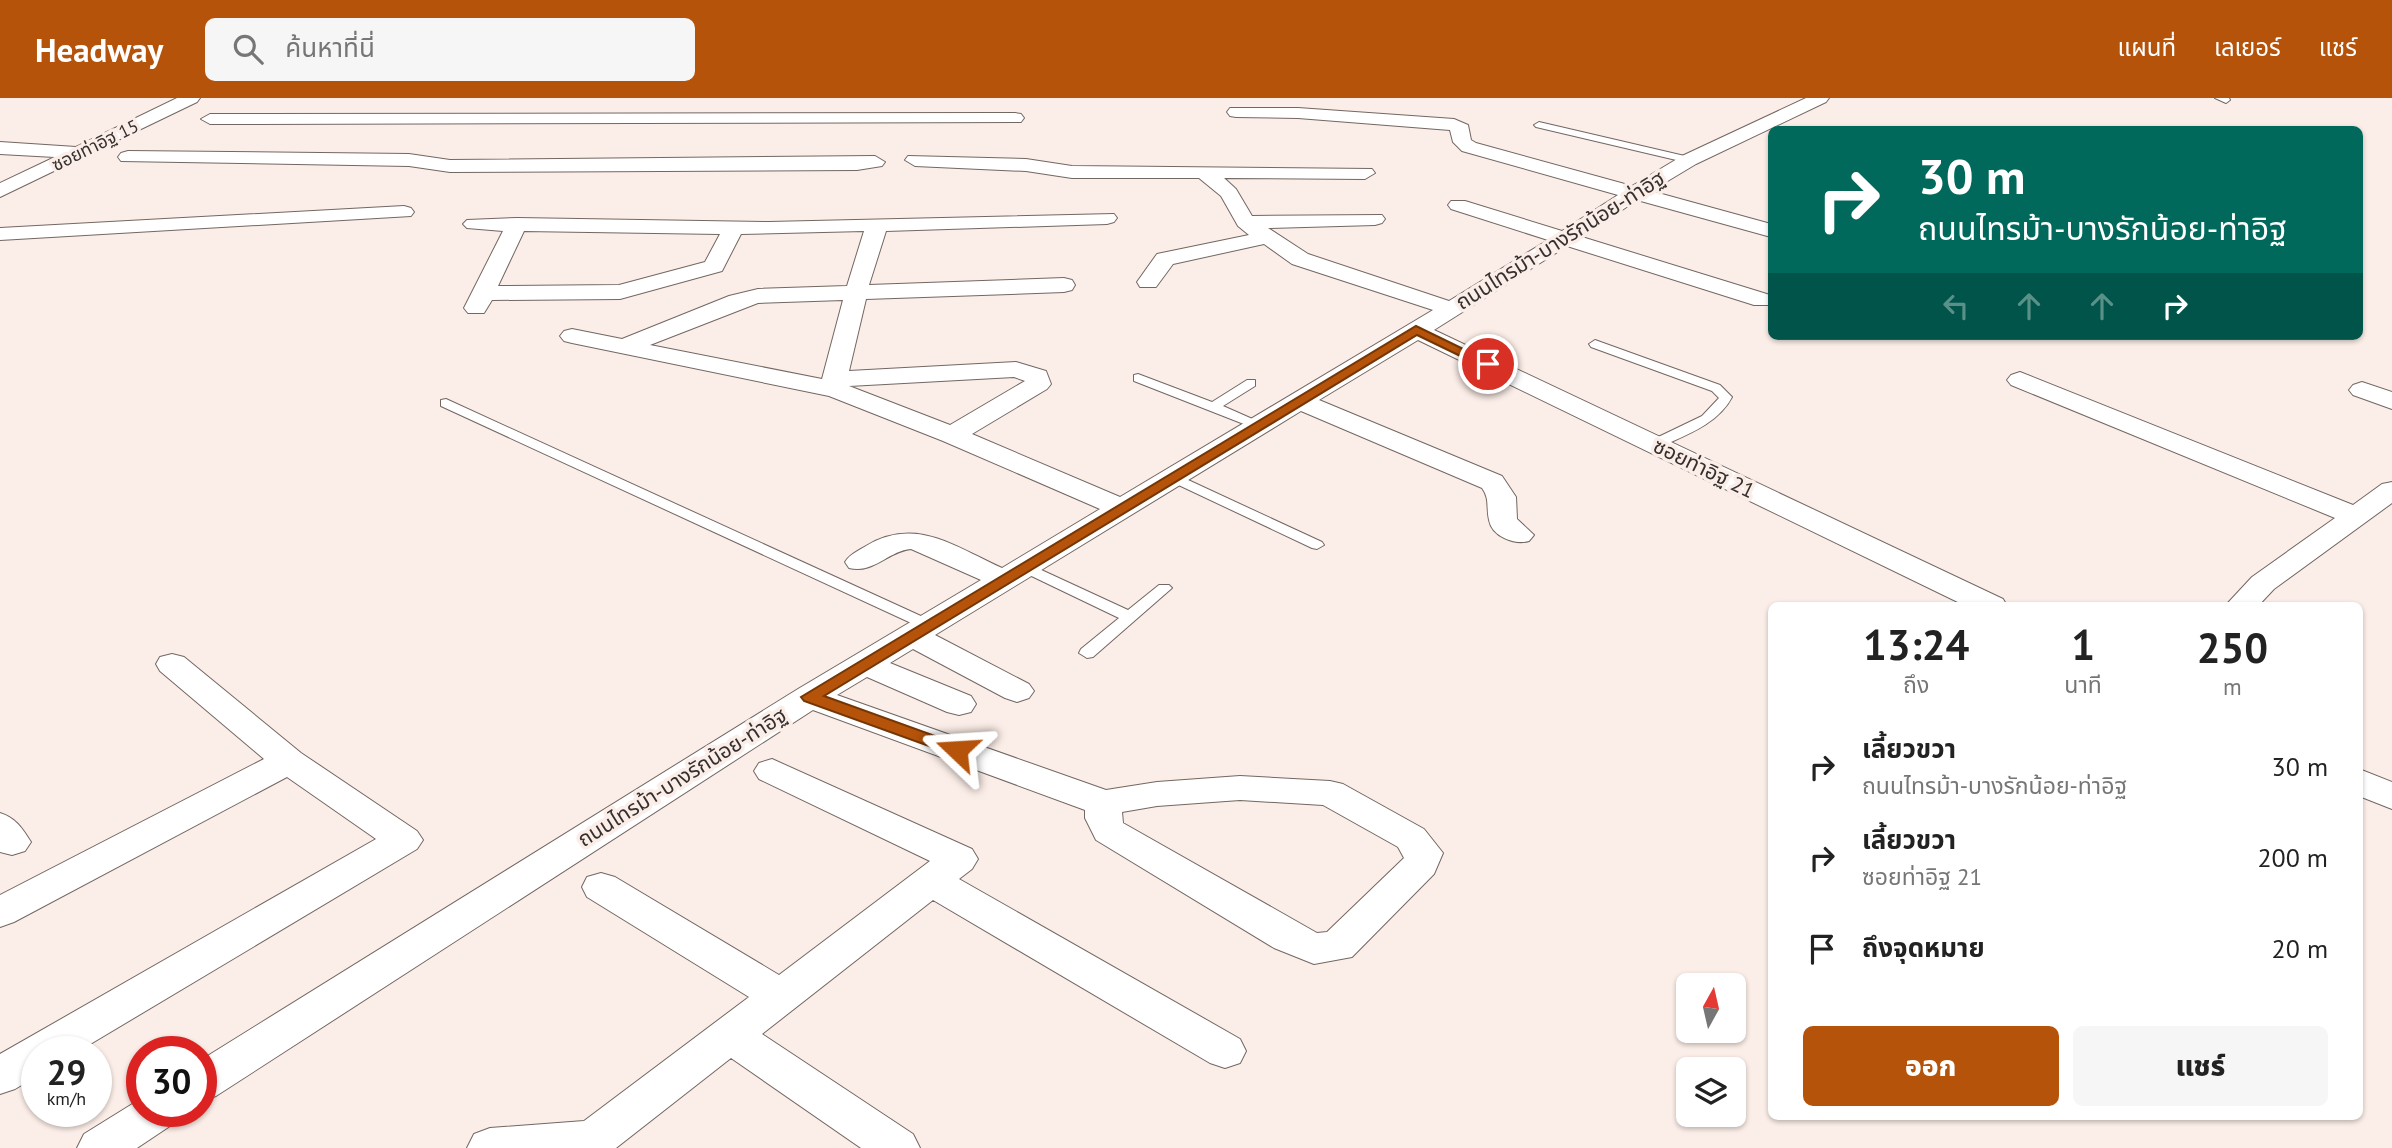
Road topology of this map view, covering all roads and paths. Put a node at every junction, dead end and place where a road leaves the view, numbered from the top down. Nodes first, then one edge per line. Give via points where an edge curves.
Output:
1 (191, 98) edge
2 (429, 98) edge
3 (908, 98) edge
4 (1820, 98) edge
5 (1236, 112) dead end
6 (406, 118) junction
7 (1015, 118) dead end
8 (210, 119) dead end
9 (688, 119) junction
10 (902, 125) junction
11 (1539, 125) dead end
12 (0, 148) edge
13 (80, 153) junction
14 (128, 157) dead end
15 (1689, 159) junction
16 (359, 160) junction
17 (654, 166) junction
18 (1205, 173) junction
19 (1365, 173) dead end
20 (0, 191) edge
21 (1636, 191) junction
22 (1458, 205) dead end
23 (404, 212) dead end
24 (1107, 218) dead end
25 (1375, 219) dead end
26 (1245, 222) junction
27 (474, 223) dead end
28 (517, 224) junction
29 (877, 225) junction
30 (734, 227) junction
31 (1768, 230) edge
32 (0, 234) edge
33 (1268, 237) junction
34 (1567, 237) junction
35 (1148, 282) dead end
36 (1064, 285) dead end
37 (856, 292) junction
38 (1762, 300) dead end
39 (1452, 309) junction
40 (1416, 330) junction
41 (572, 336) dead end
42 (1595, 344) dead end
43 (623, 347) junction
44 (1138, 378) dead end
45 (2020, 380) dead end
46 (1251, 383) dead end
47 (835, 385) junction
48 (2362, 390) dead end
49 (1299, 401) junction
50 (2392, 401) edge
51 (446, 403) dead end
52 (1213, 407) junction
53 (1259, 425) junction
54 (952, 435) junction
55 (1655, 444) junction
56 (1173, 477) junction
57 (2392, 490) edge
58 (1121, 508) junction
59 (2355, 516) junction
60 (1519, 536) dead end
61 (1317, 545) dead end
62 (860, 562) dead end
63 (1014, 573) junction
64 (1164, 588) dead end
65 (1984, 602) edge
66 (2244, 602) edge
67 (1130, 617) junction
68 (920, 630) junction
69 (1087, 653) dead end
70 (172, 664) dead end
71 (864, 664) junction
72 (1017, 691) dead end
73 (810, 697) junction
74 (959, 704) dead end
75 (289, 761) junction
76 (772, 771) dead end
77 (2363, 783) edge
78 (2392, 797) edge
79 (1104, 803) junction
80 (930, 881) junction
81 (601, 887) dead end
82 (0, 912) edge
83 (780, 996) junction
84 (730, 1035) junction
85 (68, 1036) edge
86 (1225, 1051) dead end
87 (21, 1064) edge
88 (217, 1073) edge
89 (0, 1076) edge
90 (132, 1127) edge
91 (100, 1148) edge
92 (490, 1148) edge
93 (897, 1148) edge

1 - 13 street, ซอยท่าอิฐ 15
2 - 6 street
3 - 10 street
4 - 15 street, ถนนไทรม้า-บางรักน้อย-ท่าอิฐ
5 - 21 street via 1454,125 1461,129 1462,142 1469,147
6 - 8 street
6 - 9 street
6 - 16 street
7 - 10 street
9 - 10 street
9 - 17 street
11 - 15 lane
12 - 13 street
13 - 20 street, ซอยท่าอิฐ 15
14 - 16 street
15 - 21 street, ถนนไทรม้า-บางรักน้อย-ท่าอิฐ
16 - 17 street via 450,166
17 - 18 street via 857,164 894,158 1072,172
18 - 19 street
18 - 26 street via 1229,193
21 - 31 street
21 - 34 street, ถนนไทรม้า-บางรักน้อย-ท่าอิฐ
22 - 34 street
23 - 32 street
24 - 29 street
25 - 26 street
26 - 33 street
27 - 28 street
28 - 30 street
28 - 30 street via 480,300 620,292 714,266
29 - 30 street
29 - 37 street
33 - 35 street via 1165,259
33 - 39 street via 1300,259
34 - 38 street
34 - 39 street, ถนนไทรม้า-บางรักน้อย-ท่าอิฐ
36 - 37 street
37 - 43 street via 786,293 748,299
37 - 47 street
39 - 40 street, ถนนไทรม้า-บางรักน้อย-ท่าอิฐ
40 - 49 street, ถนนไทรม้า-บางรักน้อย-ท่าอิฐ
40 - 55 street, ซอยท่าอิฐ 21
41 - 43 street
42 - 55 lane via 1716,388 1726,397 1724,405 1704,420
43 - 47 street
44 - 52 lane
45 - 59 street
46 - 52 lane
47 - 54 street
47 - 54 street via 912,373 1016,369 1037,376 1038,384
48 - 50 street
49 - 53 street, ถนนไทรม้า-บางรักน้อย-ท่าอิฐ
49 - 60 street via 1492,482 1502,497 1503,522
51 - 68 lane
52 - 53 lane
53 - 56 street, ถนนไทรม้า-บางรักน้อย-ท่าอิฐ
54 - 58 street
55 - 65 street, ซอยท่าอิฐ 21
56 - 58 street, ถนนไทรม้า-บางรักน้อย-ท่าอิฐ
56 - 61 lane
57 - 59 street
58 - 63 street, ถนนไทรม้า-บางรักน้อย-ท่าอิฐ
59 - 66 street
62 - 63 street via 893,542 915,540
63 - 67 lane
63 - 68 street, ถนนไทรม้า-บางรักน้อย-ท่าอิฐ
64 - 67 lane
67 - 69 lane
68 - 71 street, ถนนไทรม้า-บางรักน้อย-ท่าอิฐ
68 - 72 street
70 - 75 street
71 - 73 street, ถนนไทรม้า-บางรักน้อย-ท่าอิฐ
71 - 74 street
73 - 79 street
73 - 88 street, ถนนไทรม้า-บางรักน้อย-ท่าอิฐ
75 - 82 street
75 - 85 street via 404,840
76 - 80 street via 959,859
77 - 78 street
79 - 79 street via 1240,788 1330,793 1411,838 1424,853 1421,864 1338,946 1314,949 1110,831 1103,818
80 - 83 street
80 - 86 street
81 - 83 street
83 - 84 street
84 - 92 street via 593,1140
84 - 93 street
87 - 89 street
90 - 91 street

